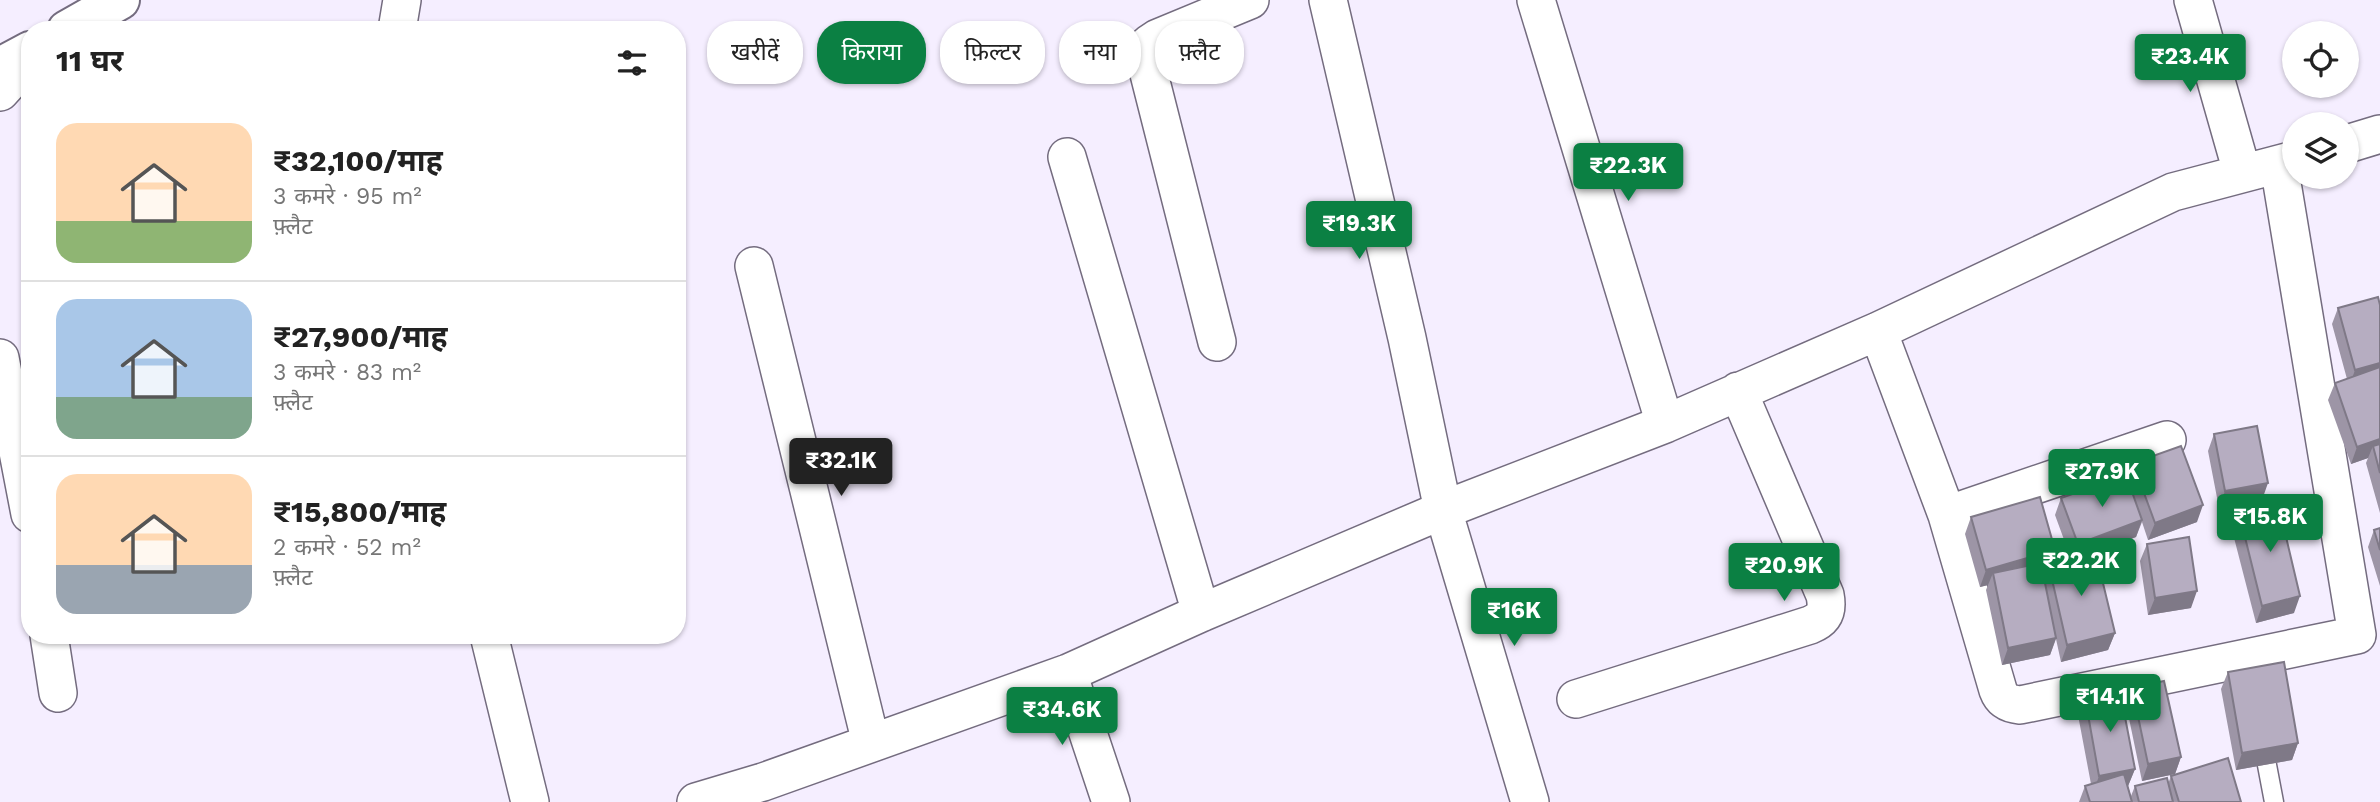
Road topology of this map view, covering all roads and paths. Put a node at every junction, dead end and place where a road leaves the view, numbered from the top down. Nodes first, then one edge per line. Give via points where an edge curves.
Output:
1 (120, 0) edge
2 (402, 0) edge
3 (1251, 0) edge
4 (1328, 0) edge
5 (1536, 0) edge
6 (2193, 0) edge
7 (83, 21) edge
8 (398, 21) edge
9 (21, 56) edge
10 (0, 67) edge
11 (21, 69) edge
12 (0, 92) edge
13 (2380, 134) edge
14 (2359, 140) edge
15 (1067, 157) dead end
16 (2282, 164) edge
17 (2242, 172) junction
18 (2292, 189) edge
19 (754, 266) dead end
20 (1878, 331) junction
21 (1217, 342) dead end
22 (0, 358) edge
23 (1738, 391) junction
24 (1665, 424) junction
25 (2167, 440) dead end
26 (21, 467) edge
27 (1443, 510) junction
28 (1947, 515) junction
29 (1201, 613) junction
30 (2368, 631) edge
31 (50, 644) edge
32 (491, 644) edge
33 (1068, 673) junction
34 (58, 693) dead end
35 (1576, 699) dead end
36 (2259, 723) edge
37 (871, 743) junction
38 (530, 802) edge
39 (696, 802) edge
40 (1111, 802) edge
41 (1530, 802) edge
42 (2274, 802) edge

1 - 7 street
2 - 8 street
3 - 21 street via 1158,38 1144,54
4 - 27 street
5 - 24 street
6 - 17 street
9 - 10 street
11 - 12 street
13 - 14 street
15 - 29 street
16 - 17 street
17 - 20 street via 2173,192
18 - 30 street
19 - 37 street
20 - 23 street
20 - 28 street
22 - 26 street
23 - 24 street
23 - 35 street via 1825,595 1824,616 1810,625
24 - 27 street
25 - 28 street
27 - 29 street
27 - 41 street
28 - 30 street via 1998,690 2011,704 2247,664
29 - 33 street
31 - 34 street
32 - 38 street
33 - 37 street
33 - 40 street
36 - 42 lane
37 - 39 street

